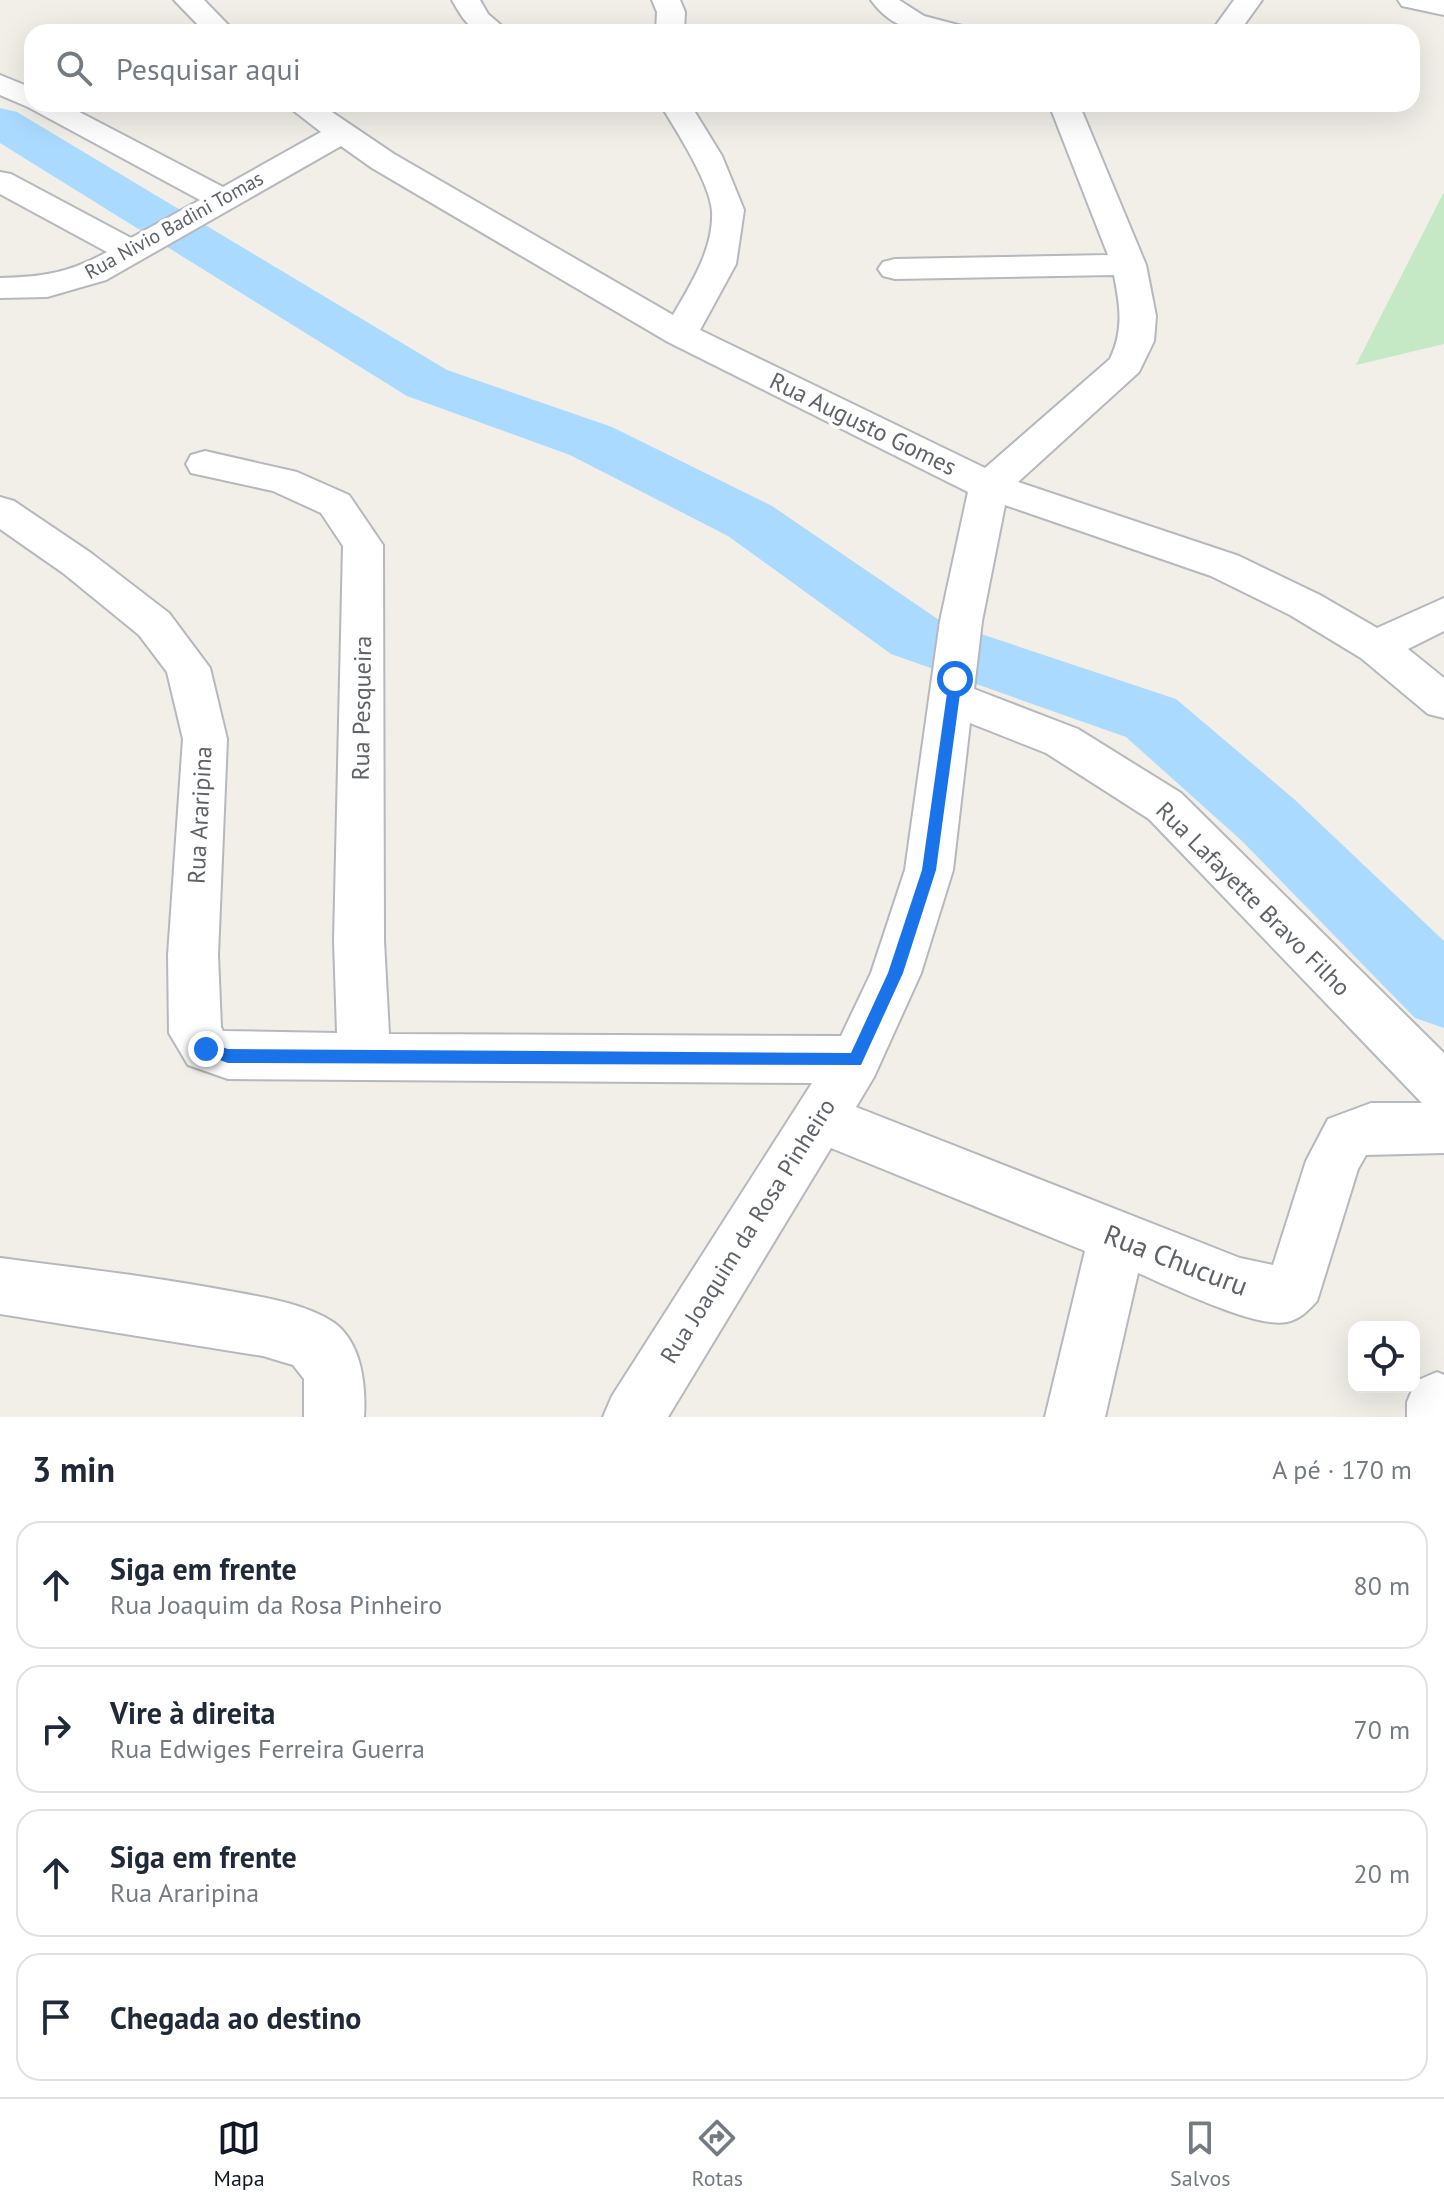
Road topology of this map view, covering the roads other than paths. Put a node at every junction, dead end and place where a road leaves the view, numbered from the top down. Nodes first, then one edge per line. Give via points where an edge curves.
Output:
1 (188, 0) edge
2 (466, 0) edge
3 (666, 0) edge
4 (885, 0) edge
5 (1248, 0) edge
6 (1412, 0) edge
7 (1444, 7) edge
8 (213, 24) edge
9 (484, 24) edge
10 (670, 24) edge
11 (917, 24) edge
12 (1231, 24) edge
13 (0, 84) edge
14 (24, 95) edge
15 (56, 112) edge
16 (311, 112) edge
17 (680, 112) edge
18 (1067, 112) edge
19 (340, 134) junction
20 (0, 181) edge
21 (222, 199) junction
22 (145, 245) junction
23 (1129, 265) junction
24 (895, 269) dead end
25 (0, 288) edge
26 (680, 334) junction
27 (205, 464) dead end
28 (989, 486) junction
29 (0, 510) edge
30 (1444, 613) edge
31 (1376, 647) junction
32 (954, 689) junction
33 (1444, 702) edge
34 (364, 1058) junction
35 (856, 1060) junction
36 (1444, 1089) edge
37 (820, 1118) junction
38 (1444, 1128) edge
39 (1117, 1238) junction
40 (0, 1286) edge
41 (648, 1411) edge
42 (334, 1417) edge
43 (1075, 1417) edge

1 - 8 street
2 - 9 street
3 - 10 street
4 - 11 street via 893,12
5 - 12 street
6 - 7 street
13 - 14 street
15 - 21 street
16 - 19 street, Rua Augusto Gomes
17 - 26 street via 707,156 728,210 719,264
18 - 23 street
19 - 21 street, Rua Nivio Badini Tomas
19 - 26 street, Rua Augusto Gomes
20 - 22 street
21 - 22 street, Rua Nivio Badini Tomas
22 - 25 street, Rua Nivio Badini Tomas via 94,273 47,287
23 - 24 street
23 - 28 street via 1139,316 1126,364
26 - 28 street, Rua Augusto Gomes
27 - 34 street, Rua Pesqueira via 283,481 335,504 363,545 359,941
28 - 31 street, Rua Augusto Gomes via 1225,566
28 - 32 street, Rua Joaquim da Rosa Pinheiro via 961,621
29 - 34 street, Rua Araripina via 154,624 188,668 205,739 193,955 195,1033 206,1049 228,1056
30 - 31 street
31 - 33 street, Rua Augusto Gomes
32 - 35 street, Rua Joaquim da Rosa Pinheiro via 929,870 896,973
32 - 36 street, Rua Lafayette Bravo Filho via 1062,741 1165,806
34 - 35 street, Rua Araripina
35 - 37 street, Rua Joaquim da Rosa Pinheiro
37 - 39 street, Rua Chucuru
37 - 41 street, Rua Joaquim da Rosa Pinheiro
38 - 39 street, Rua Chucuru via 1371,1128 1347,1137 1333,1161 1297,1281 1285,1294 1240,1286
39 - 43 street
40 - 42 street via 268,1326 312,1341 337,1379

